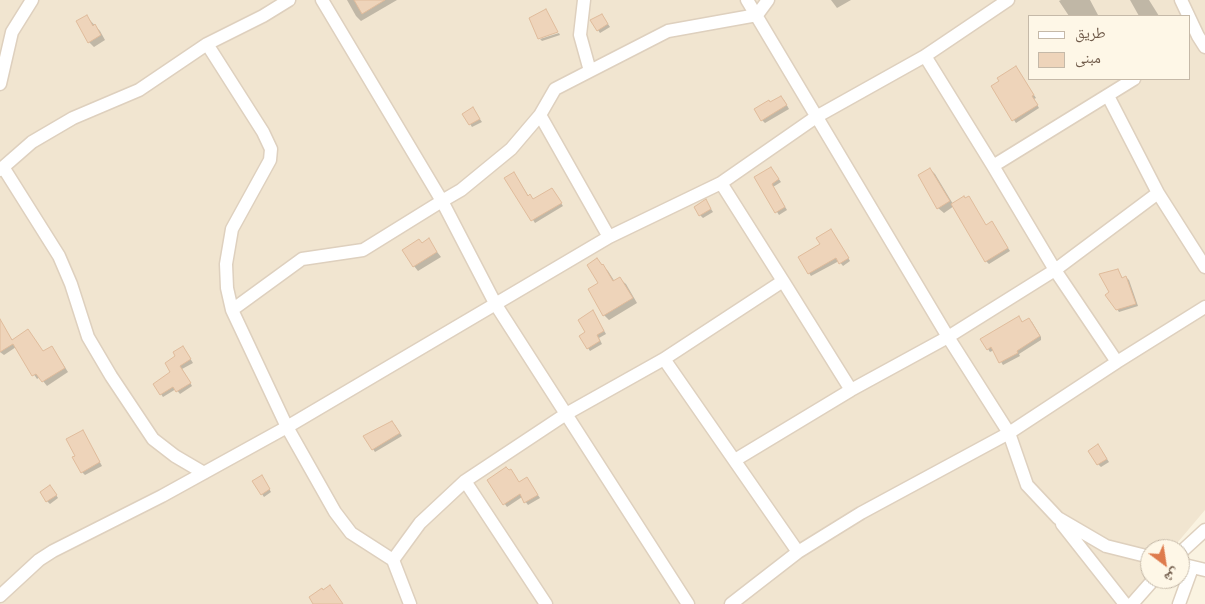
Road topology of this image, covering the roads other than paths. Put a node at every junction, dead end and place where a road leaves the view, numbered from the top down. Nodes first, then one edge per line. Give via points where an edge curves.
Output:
1 (32, 0) edge
2 (289, 0) edge
3 (322, 0) edge
4 (584, 0) edge
5 (748, 0) edge
6 (768, 0) edge
7 (1008, 0) edge
8 (1181, 0) edge
9 (1188, 15) edge
10 (757, 16) junction
11 (1190, 20) edge
12 (1197, 36) edge
13 (207, 44) junction
14 (1205, 47) edge
15 (925, 56) junction
16 (590, 71) junction
17 (1132, 80) edge
18 (0, 84) edge
19 (1108, 96) junction
20 (540, 115) junction
21 (816, 117) junction
22 (993, 166) junction
23 (2, 169) edge
24 (721, 183) junction
25 (1158, 193) junction
26 (442, 200) junction
27 (609, 238) junction
28 (1205, 267) edge
29 (1055, 270) junction
30 (783, 281) junction
31 (496, 304) junction
32 (1205, 307) edge
33 (232, 310) junction
34 (948, 337) junction
35 (664, 359) junction
36 (1117, 362) junction
37 (851, 390) junction
38 (566, 414) junction
39 (287, 427) junction
40 (1009, 433) junction
41 (735, 460) junction
42 (204, 474) junction
43 (466, 481) junction
44 (1058, 518) junction
45 (1205, 530) edge
46 (1190, 544) edge
47 (798, 552) junction
48 (1140, 554) edge
49 (393, 560) junction
50 (1190, 567) edge
51 (1205, 570) edge
52 (1145, 589) edge
53 (1182, 589) edge
54 (0, 596) edge
55 (410, 604) edge
56 (546, 604) edge
57 (688, 604) edge
58 (731, 604) edge
59 (1125, 604) edge
60 (1132, 604) edge
61 (1179, 604) edge

1 - 18 street via 12,32
2 - 13 street
3 - 26 street
4 - 16 street via 580,35
5 - 10 street
6 - 10 street
7 - 15 street
8 - 9 street
10 - 16 street via 668,31
10 - 21 street
11 - 12 street
12 - 14 street
13 - 23 street via 139,90 73,118 32,142
13 - 33 street via 264,132 271,149 270,160 232,228 226,264
15 - 21 street
15 - 22 street
16 - 20 street via 555,89
17 - 19 street
19 - 22 street
19 - 25 street
20 - 26 street via 511,149 461,190
20 - 27 street
21 - 24 street
21 - 34 street
22 - 29 street
23 - 42 street via 59,256 88,337 111,376 153,439
24 - 27 street
24 - 30 street
25 - 28 street
25 - 29 street
26 - 31 street
26 - 33 street via 364,250 302,259
27 - 31 street
29 - 34 street
29 - 36 street
30 - 35 street
30 - 37 street
31 - 38 street
31 - 39 street
32 - 36 street
33 - 39 street
34 - 37 street
34 - 40 street
35 - 38 street
35 - 41 street
36 - 40 street
37 - 41 street
38 - 43 street
38 - 57 street
39 - 42 street
39 - 49 street via 335,512 352,532
40 - 44 street via 1027,486
40 - 47 street via 861,513
41 - 47 street
42 - 54 street via 39,560
43 - 49 street via 420,523
43 - 56 street
44 - 48 street via 1106,546
44 - 59 street
45 - 46 street
47 - 58 street
49 - 55 street
50 - 51 street
52 - 60 street
53 - 61 street

